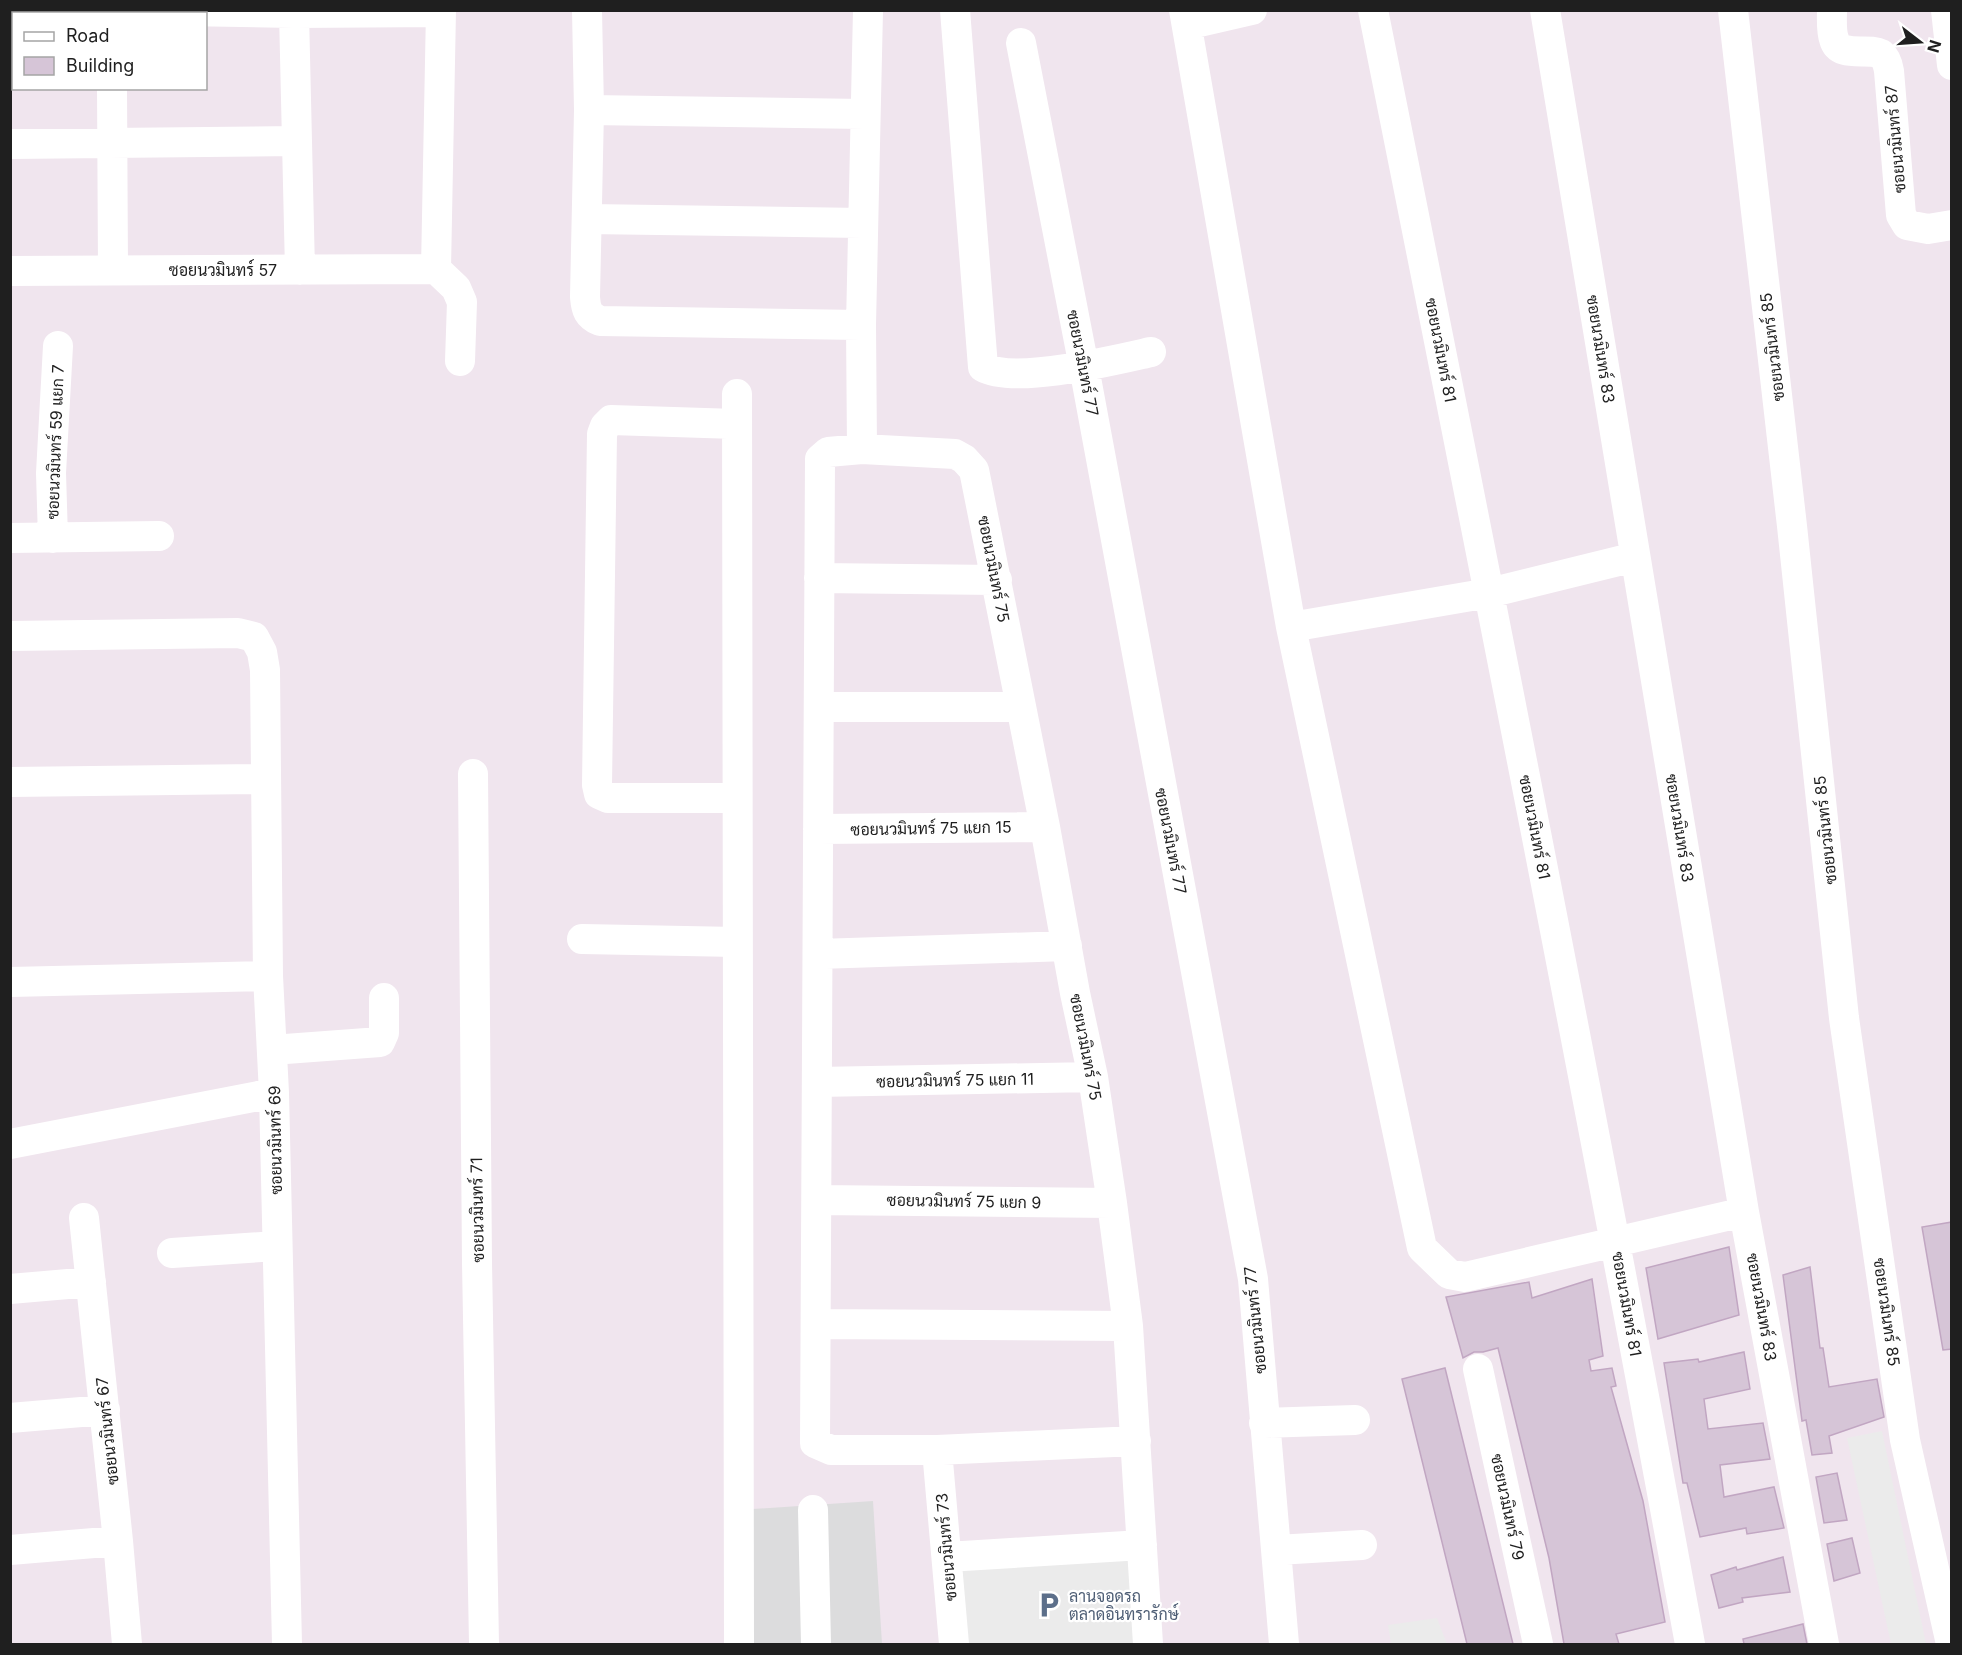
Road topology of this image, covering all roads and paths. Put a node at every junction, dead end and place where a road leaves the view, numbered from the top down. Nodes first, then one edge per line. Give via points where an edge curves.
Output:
1 (74, 10) edge
2 (100, 10) edge
3 (122, 10) edge
4 (587, 10) edge
5 (868, 10) edge
6 (955, 10) edge
7 (1252, 10) edge
8 (1373, 10) edge
9 (1545, 10) edge
10 (1733, 10) edge
11 (1832, 10) edge
12 (1946, 10) edge
13 (85, 11) edge
14 (441, 11) edge
15 (294, 13) junction
16 (1185, 18) edge
17 (1021, 43) dead end
18 (1952, 64) edge
19 (112, 90) edge
20 (589, 110) junction
21 (865, 114) junction
22 (296, 141) junction
23 (112, 143) junction
24 (10, 144) edge
25 (588, 219) junction
26 (863, 223) junction
27 (1952, 225) edge
28 (436, 269) junction
29 (113, 270) junction
30 (300, 270) junction
31 (10, 271) edge
32 (861, 325) junction
33 (58, 346) dead end
34 (1151, 352) dead end
35 (460, 360) dead end
36 (1084, 367) junction
37 (737, 394) dead end
38 (736, 424) junction
39 (862, 449) junction
40 (159, 536) dead end
41 (10, 538) edge
42 (53, 538) junction
43 (1635, 557) junction
44 (819, 578) junction
45 (997, 579) junction
46 (1490, 593) junction
47 (1291, 627) junction
48 (10, 636) edge
49 (819, 707) junction
50 (1021, 707) junction
51 (473, 774) dead end
52 (266, 779) junction
53 (10, 782) edge
54 (737, 798) junction
55 (1045, 827) junction
56 (818, 829) junction
57 (582, 939) dead end
58 (737, 942) junction
59 (1066, 946) junction
60 (818, 954) junction
61 (268, 976) junction
62 (10, 982) edge
63 (384, 998) dead end
64 (272, 1050) junction
65 (1093, 1077) junction
66 (817, 1082) junction
67 (274, 1093) junction
68 (10, 1144) edge
69 (817, 1200) junction
70 (1112, 1203) junction
71 (1744, 1212) junction
72 (84, 1218) dead end
73 (1616, 1241) junction
74 (277, 1246) junction
75 (172, 1253) dead end
76 (91, 1282) junction
77 (10, 1289) edge
78 (816, 1324) junction
79 (1128, 1326) junction
80 (1478, 1369) dead end
81 (105, 1410) junction
82 (10, 1418) edge
83 (1355, 1420) dead end
84 (1264, 1423) junction
85 (1136, 1441) junction
86 (937, 1450) junction
87 (813, 1510) dead end
88 (118, 1541) junction
89 (1142, 1545) junction
90 (1362, 1545) dead end
91 (10, 1550) edge
92 (1277, 1550) junction
93 (946, 1557) junction
94 (127, 1644) edge
95 (287, 1644) edge
96 (484, 1644) edge
97 (739, 1644) edge
98 (816, 1644) edge
99 (954, 1644) edge
100 (1148, 1644) edge
101 (1284, 1644) edge
102 (1538, 1644) edge
103 (1690, 1644) edge
104 (1824, 1644) edge
105 (1951, 1644) edge

1 - 13 street
2 - 13 street
3 - 15 street
4 - 20 street
5 - 21 street
6 - 36 street via 983,367 1011,373
7 - 16 street
8 - 46 street, ซอยนวมินทร์ 81
9 - 43 street, ซอยนวมินทร์ 83
10 - 105 street, ซอยนวมินทร์ 85 via 1845,1018 1905,1440
11 - 27 street, ซอยนวมินทร์ 87 via 1834,40 1838,45 1880,53 1886,60 1901,215 1907,225 1928,229
12 - 18 street
14 - 15 street
14 - 28 street
15 - 22 street
16 - 47 street
17 - 36 street, ซอยนวมินทร์ 77
19 - 23 street
20 - 21 street
20 - 25 street
21 - 26 street
22 - 23 street
22 - 30 street
23 - 24 street
23 - 29 street
25 - 26 street
25 - 32 street via 586,309 600,321
26 - 32 street
28 - 30 street, ซอยนวมินทร์ 57
28 - 35 street via 456,288 462,302
29 - 30 street, ซอยนวมินทร์ 57
29 - 31 street, ซอยนวมินทร์ 57
32 - 39 street
33 - 42 street, ซอยนวมินทร์ 59 แยก 7 via 51,473
34 - 36 street
36 - 84 street, ซอยนวมินทร์ 77 via 1252,1279
37 - 38 street
38 - 54 street
38 - 54 street via 611,420 604,426 597,785 599,794 608,798
39 - 44 street via 828,452 820,459
39 - 45 street, ซอยนวมินทร์ 75 via 955,454 964,459 974,470
40 - 42 street
41 - 42 street
43 - 46 street
43 - 71 street, ซอยนวมินทร์ 83
44 - 45 street
44 - 49 street
45 - 50 street, ซอยนวมินทร์ 75
46 - 47 street
46 - 73 street, ซอยนวมินทร์ 81
47 - 73 street via 1422,1248 1449,1274 1465,1277
48 - 52 street, ซอยนวมินทร์ 69 via 238,633 254,637 265,670
49 - 50 street
49 - 56 street
50 - 55 street, ซอยนวมินทร์ 75
51 - 96 street, ซอยนวมินทร์ 71
52 - 53 street
52 - 61 street, ซอยนวมินทร์ 69
54 - 58 street
55 - 56 street, ซอยนวมินทร์ 75 แยก 15
55 - 59 street, ซอยนวมินทร์ 75
56 - 60 street
57 - 58 street
58 - 97 street
59 - 60 street
59 - 65 street, ซอยนวมินทร์ 75
60 - 66 street
61 - 62 street
61 - 64 street, ซอยนวมินทร์ 69
63 - 64 street via 384,1033 380,1042
64 - 67 street, ซอยนวมินทร์ 69
65 - 66 street, ซอยนวมินทร์ 75 แยก 11
65 - 70 street, ซอยนวมินทร์ 75
66 - 69 street
67 - 68 street
67 - 74 street, ซอยนวมินทร์ 69
69 - 70 street, ซอยนวมินทร์ 75 แยก 9
69 - 78 street
70 - 79 street, ซอยนวมินทร์ 75
71 - 73 street
71 - 104 street, ซอยนวมินทร์ 83
72 - 76 street, ซอยนวมินทร์ 67
73 - 103 street, ซอยนวมินทร์ 81
74 - 75 street
74 - 95 street, ซอยนวมินทร์ 69
76 - 77 street
76 - 81 street, ซอยนวมินทร์ 67
78 - 79 street
78 - 86 street via 815,1443 831,1450
79 - 85 street, ซอยนวมินทร์ 75
80 - 102 street, ซอยนวมินทร์ 79
81 - 82 street
81 - 88 street, ซอยนวมินทร์ 67
83 - 84 street
84 - 92 street, ซอยนวมินทร์ 77
85 - 86 street
85 - 89 street, ซอยนวมินทร์ 75
86 - 93 street, ซอยนวมินทร์ 73
87 - 98 street
88 - 91 street
88 - 94 street, ซอยนวมินทร์ 67
89 - 93 street
89 - 100 street, ซอยนวมินทร์ 75
90 - 92 street
92 - 101 street, ซอยนวมินทร์ 77
93 - 99 street, ซอยนวมินทร์ 73

